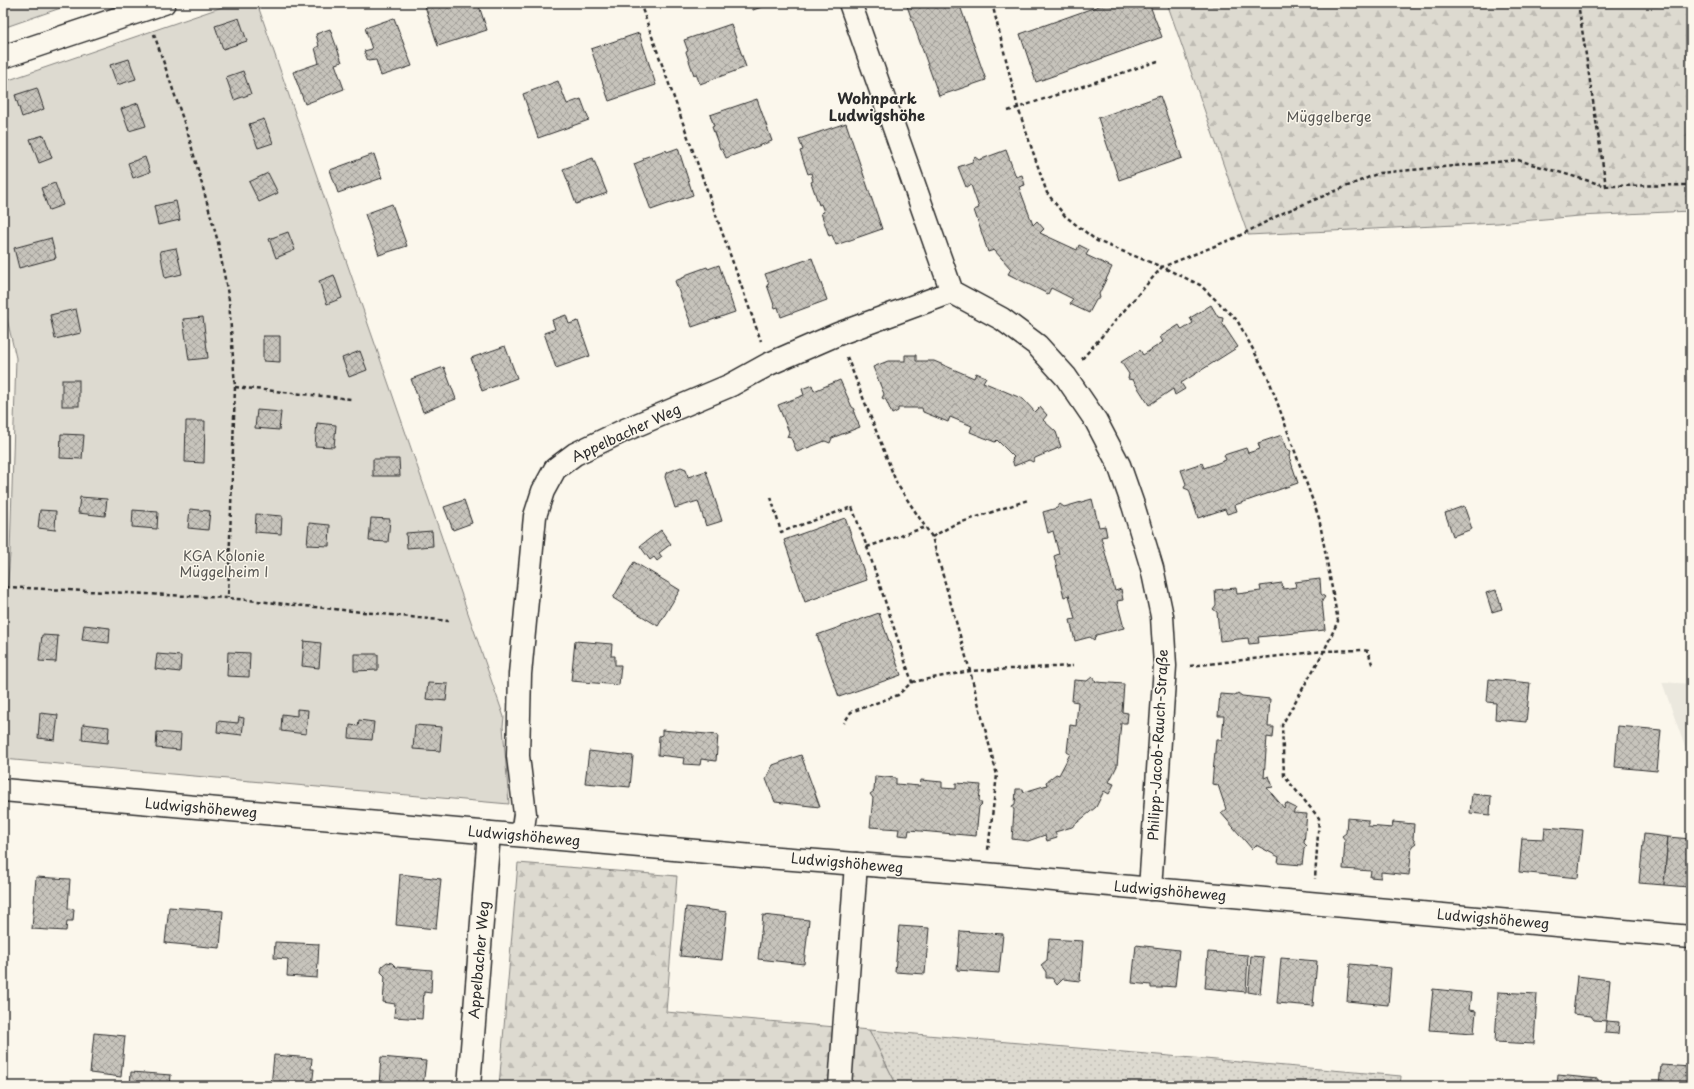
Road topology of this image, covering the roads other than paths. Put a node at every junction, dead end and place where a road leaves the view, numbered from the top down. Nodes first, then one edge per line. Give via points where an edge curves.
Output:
1 (164, 3) edge
2 (850, 3) edge
3 (3, 57) edge
4 (952, 292) junction
5 (3, 790) edge
6 (489, 833) junction
7 (522, 835) junction
8 (856, 864) junction
9 (1150, 889) junction
10 (1691, 937) edge
11 (469, 1086) edge
12 (840, 1086) edge

1 - 3 street
2 - 4 street
4 - 7 street, Appelbacher Weg via 838,334 768,364 731,385 575,454 555,469 543,491 535,516 520,674 518,756 525,814
4 - 9 street, Philipp-Jacob-Rauch-Straße via 1002,319 1037,345 1066,377 1096,421 1119,466 1152,568 1162,616 1165,666
5 - 6 street, Ludwigshöheweg
6 - 7 street, Ludwigshöheweg
6 - 11 street, Appelbacher Weg
7 - 8 street, Ludwigshöheweg
8 - 9 street, Ludwigshöheweg
8 - 12 street
9 - 10 street, Ludwigshöheweg

